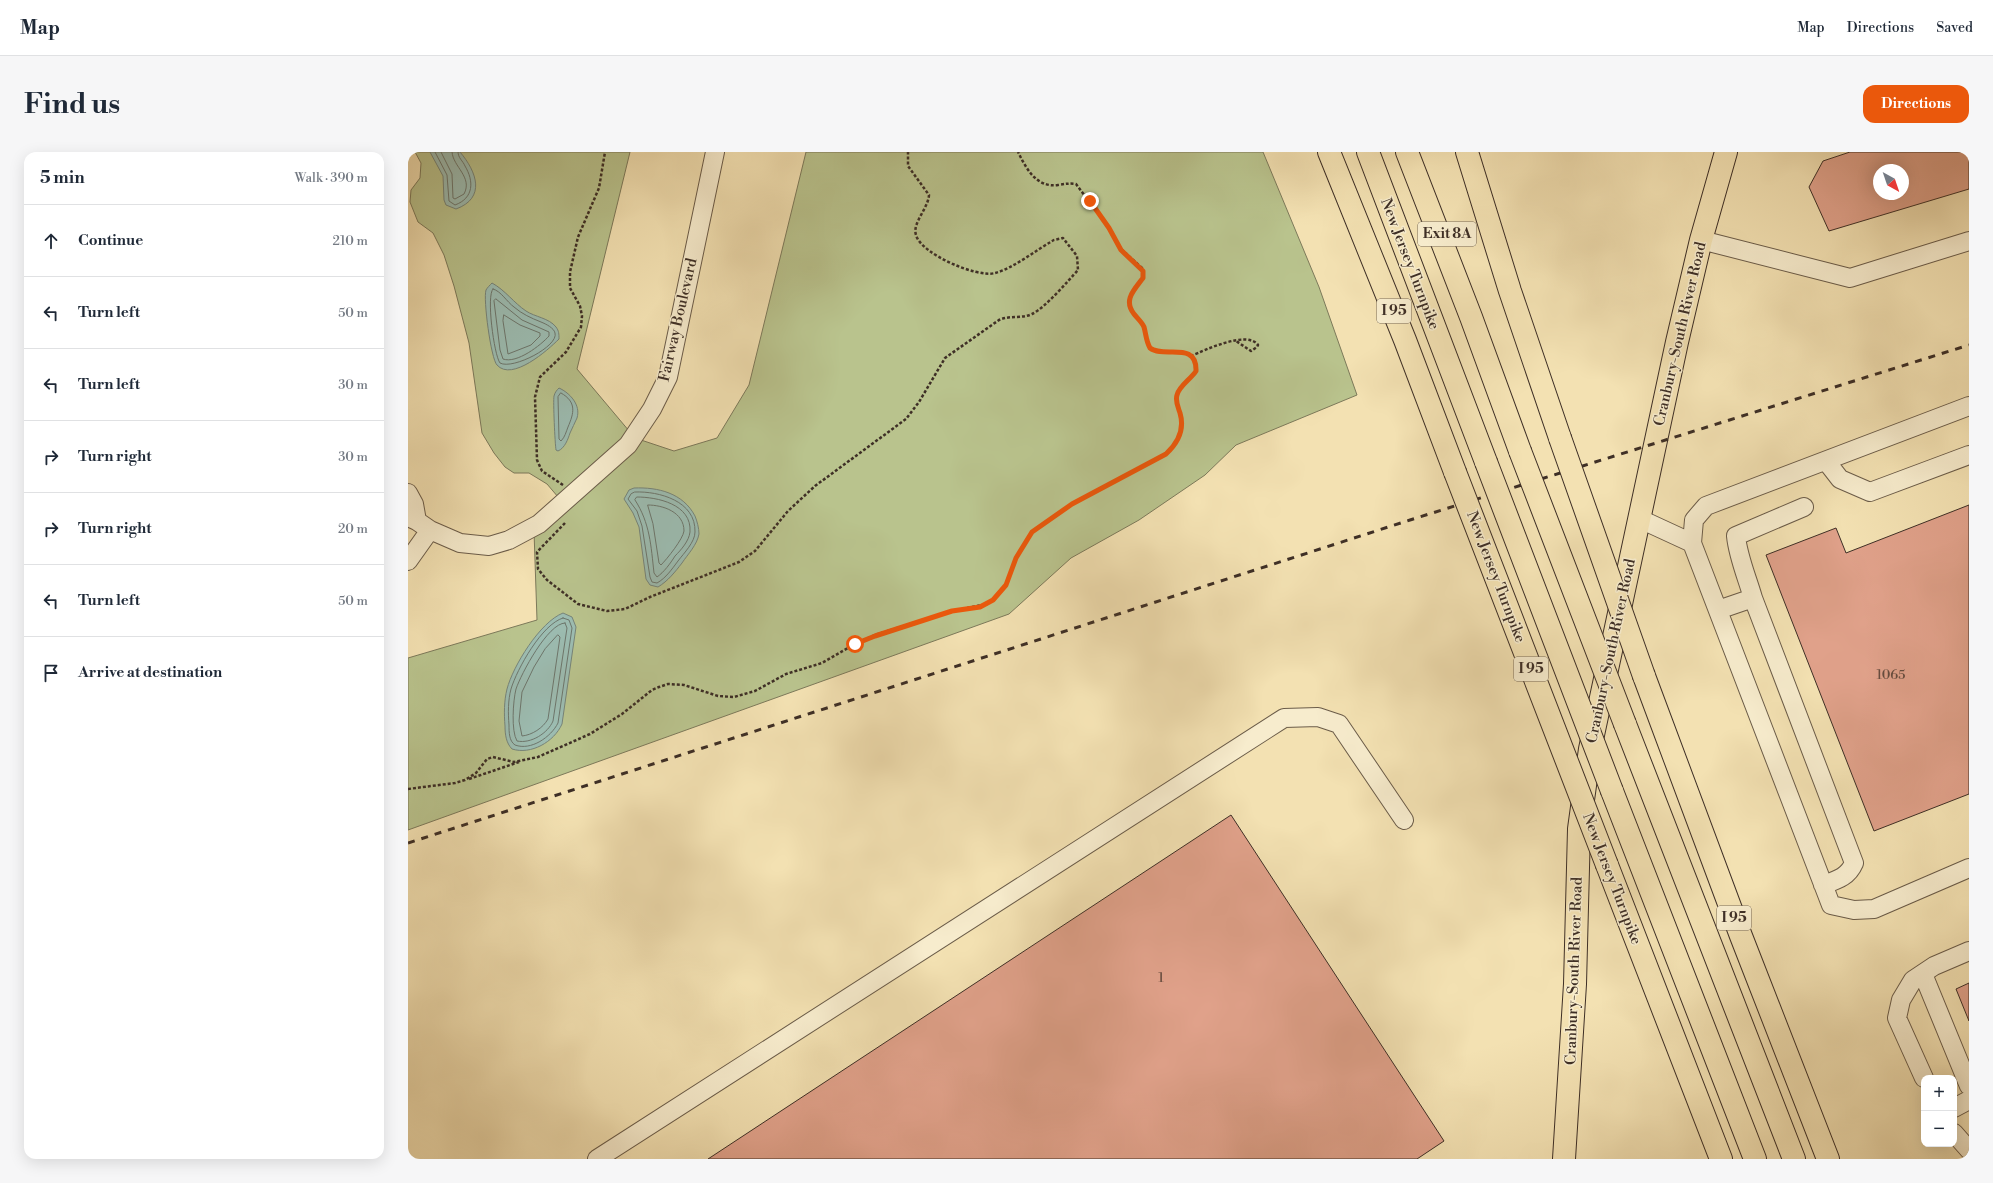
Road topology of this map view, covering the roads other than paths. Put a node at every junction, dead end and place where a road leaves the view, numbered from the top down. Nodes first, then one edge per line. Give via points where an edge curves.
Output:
1 (715, 152) edge
2 (1329, 152) edge
3 (1368, 152) edge
4 (1407, 152) edge
5 (1420, 152) edge
6 (1467, 152) edge
7 (1726, 152) edge
8 (1701, 240) junction
9 (1969, 241) edge
10 (1471, 317) junction
11 (1969, 406) edge
12 (1969, 455) edge
13 (1826, 460) junction
14 (408, 492) edge
15 (1804, 507) dead end
16 (1640, 519) junction
17 (418, 523) edge
18 (1692, 543) junction
19 (408, 561) edge
20 (1752, 598) junction
21 (1718, 610) junction
22 (1404, 820) dead end
23 (1969, 868) edge
24 (1823, 885) junction
25 (1969, 951) edge
26 (1923, 974) junction
27 (1923, 1075) edge
28 (1969, 1086) edge
29 (1969, 1100) edge
30 (1957, 1106) edge
31 (1957, 1137) edge
32 (1969, 1150) edge
33 (596, 1159) edge
34 (1564, 1159) edge
35 (1720, 1159) edge
36 (1756, 1159) edge
37 (1794, 1159) edge
38 (1828, 1159) edge

1 - 17 street, Fairway Boulevard via 668,377 652,409 628,445 538,524 509,540 489,546 460,544
2 - 35 main road, New Jersey Turnpike / I 95, bridge via 1405,340
3 - 36 main road, New Jersey Turnpike / I 95, bridge via 1612,791
4 - 10 main road, I 95
5 - 10 main road, Exit 8A
6 - 38 main road, I 95, bridge via 1510,291 1644,676
7 - 8 main road, Cranbury-South River Road
8 - 9 street via 1850,278
8 - 16 main road, Cranbury-South River Road
10 - 37 main road, I 95, bridge via 1520,451
11 - 13 street
12 - 13 street via 1870,492 1840,480
13 - 18 street via 1706,506 1694,520
14 - 17 street via 414,504
15 - 20 street via 1736,536 1737,550 1746,571
16 - 18 street
16 - 34 main road, Cranbury-South River Road via 1590,749 1579,829 1575,984
17 - 19 street
18 - 21 street
20 - 21 street
20 - 24 street via 1854,862 1844,877
21 - 24 street
22 - 33 street via 1339,724 1318,717 1284,718
23 - 24 street via 1874,909 1854,910 1831,905
25 - 26 street via 1934,966
26 - 27 street via 1913,980 1901,1000 1897,1018
26 - 28 street
29 - 30 street
31 - 32 street

